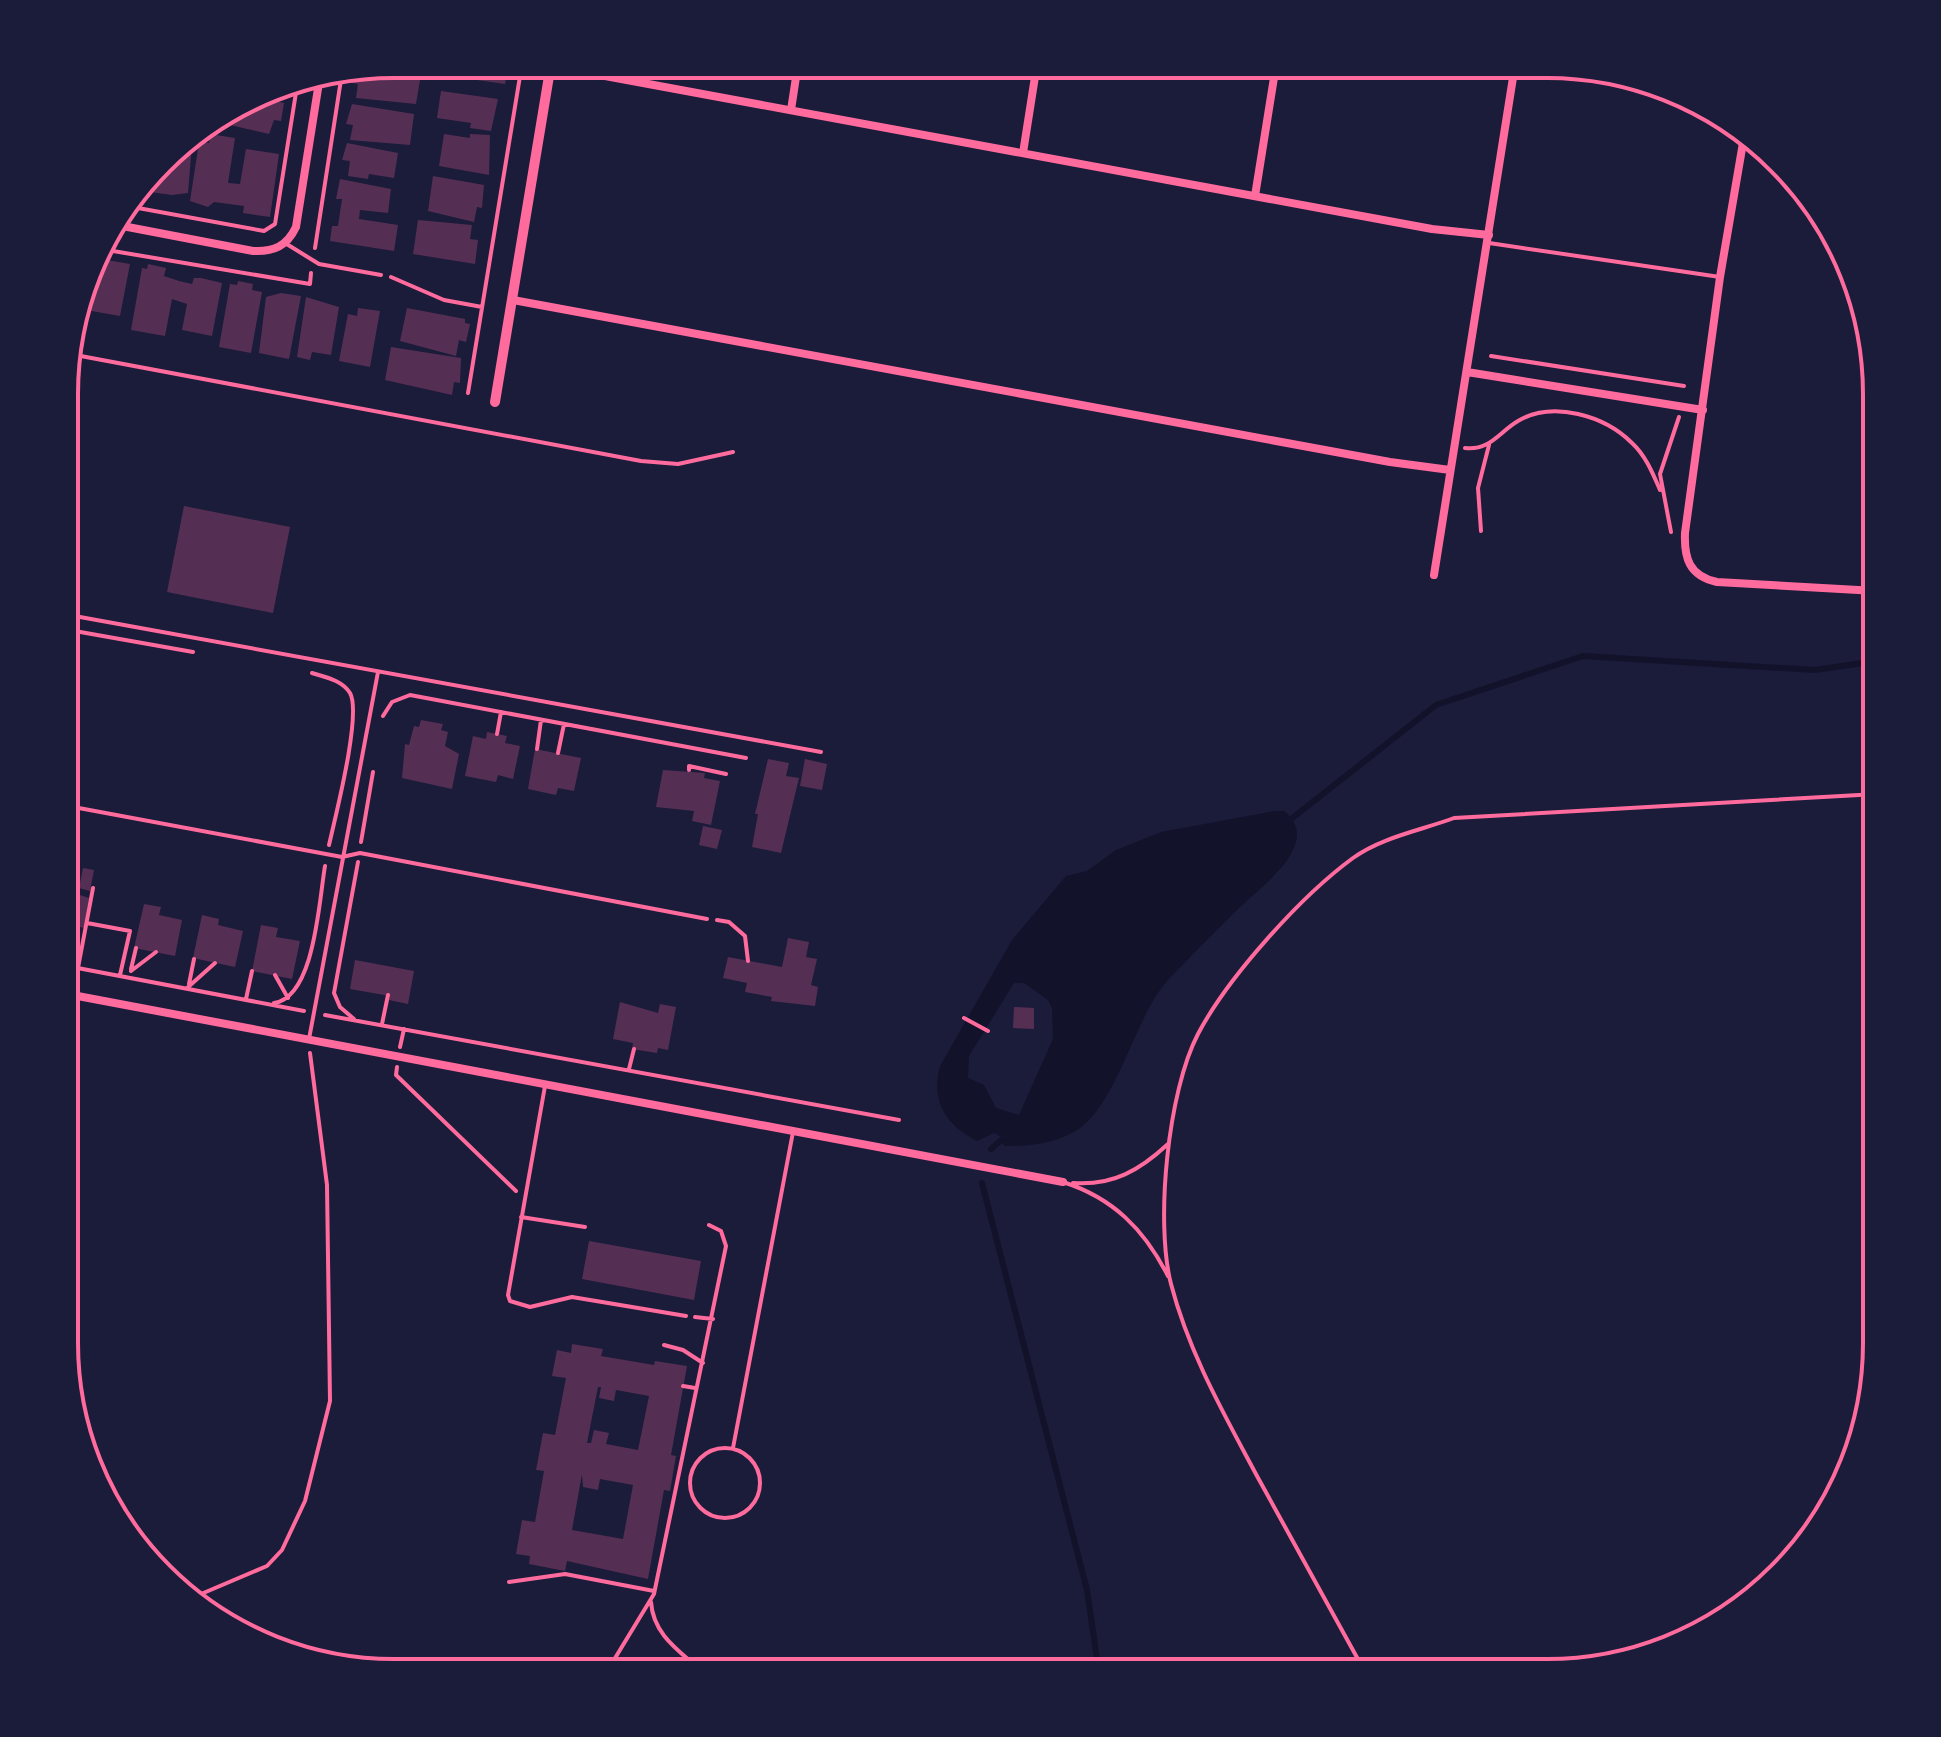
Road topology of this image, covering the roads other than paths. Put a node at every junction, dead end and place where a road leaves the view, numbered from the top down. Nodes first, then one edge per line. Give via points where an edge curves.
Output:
1 (549, 78) edge
2 (620, 78) edge
3 (796, 78) edge
4 (1035, 78) edge
5 (1274, 78) edge
6 (1513, 78) edge
7 (318, 88) edge
8 (791, 110) junction
9 (1742, 146) edge
10 (1023, 153) junction
11 (1255, 196) junction
12 (126, 227) edge
13 (1489, 239) junction
14 (285, 243) junction
15 (381, 275) road end
16 (1720, 277) junction
17 (513, 300) junction
18 (81, 356) edge
19 (1467, 372) junction
20 (495, 402) dead end
21 (1703, 410) junction
22 (733, 452) dead end
23 (1450, 470) junction
24 (1434, 575) dead end
25 (1863, 590) edge
26 (78, 617) edge
27 (378, 672) junction
28 (821, 752) dead end
29 (1863, 795) edge
30 (78, 808) edge
31 (342, 857) junction
32 (707, 919) road end
33 (78, 996) edge
34 (309, 1039) junction
35 (546, 1084) junction
36 (793, 1130) junction
37 (1170, 1142) junction
38 (1063, 1182) junction
39 (521, 1217) junction
40 (585, 1227) dead end
41 (1170, 1281) junction
42 (686, 1316) dead end
43 (733, 1448) junction
44 (1358, 1659) edge

1 - 17 street
2 - 8 street
3 - 8 street
4 - 10 street
5 - 11 street
6 - 13 street
7 - 14 street via 296,227
8 - 10 street
9 - 16 street
10 - 11 street
11 - 13 street
12 - 14 street via 253,251
13 - 16 lane
13 - 19 street
14 - 15 lane via 313,262
16 - 21 street
17 - 20 street
17 - 23 street
18 - 22 lane via 641,461 678,464
19 - 21 street
19 - 23 street
21 - 25 street via 1685,549 1689,565 1707,580
23 - 24 street
26 - 27 lane
27 - 28 lane
27 - 31 lane
29 - 37 lane via 1454,818 1354,857 1271,935 1223,994 1197,1036
30 - 31 lane
31 - 32 lane via 360,853
31 - 34 lane
33 - 34 street
34 - 35 street
35 - 36 street
35 - 39 lane
36 - 38 street
36 - 43 lane
37 - 38 lane via 1124,1177 1088,1184
37 - 41 lane via 1164,1230
38 - 41 lane via 1107,1201 1132,1221
39 - 40 lane
39 - 42 lane via 508,1295 515,1304 530,1307 572,1297
41 - 44 lane via 1212,1391
43 - 43 lane via 758,1470 759,1492 736,1517 713,1517 690,1491 693,1467 710,1451

